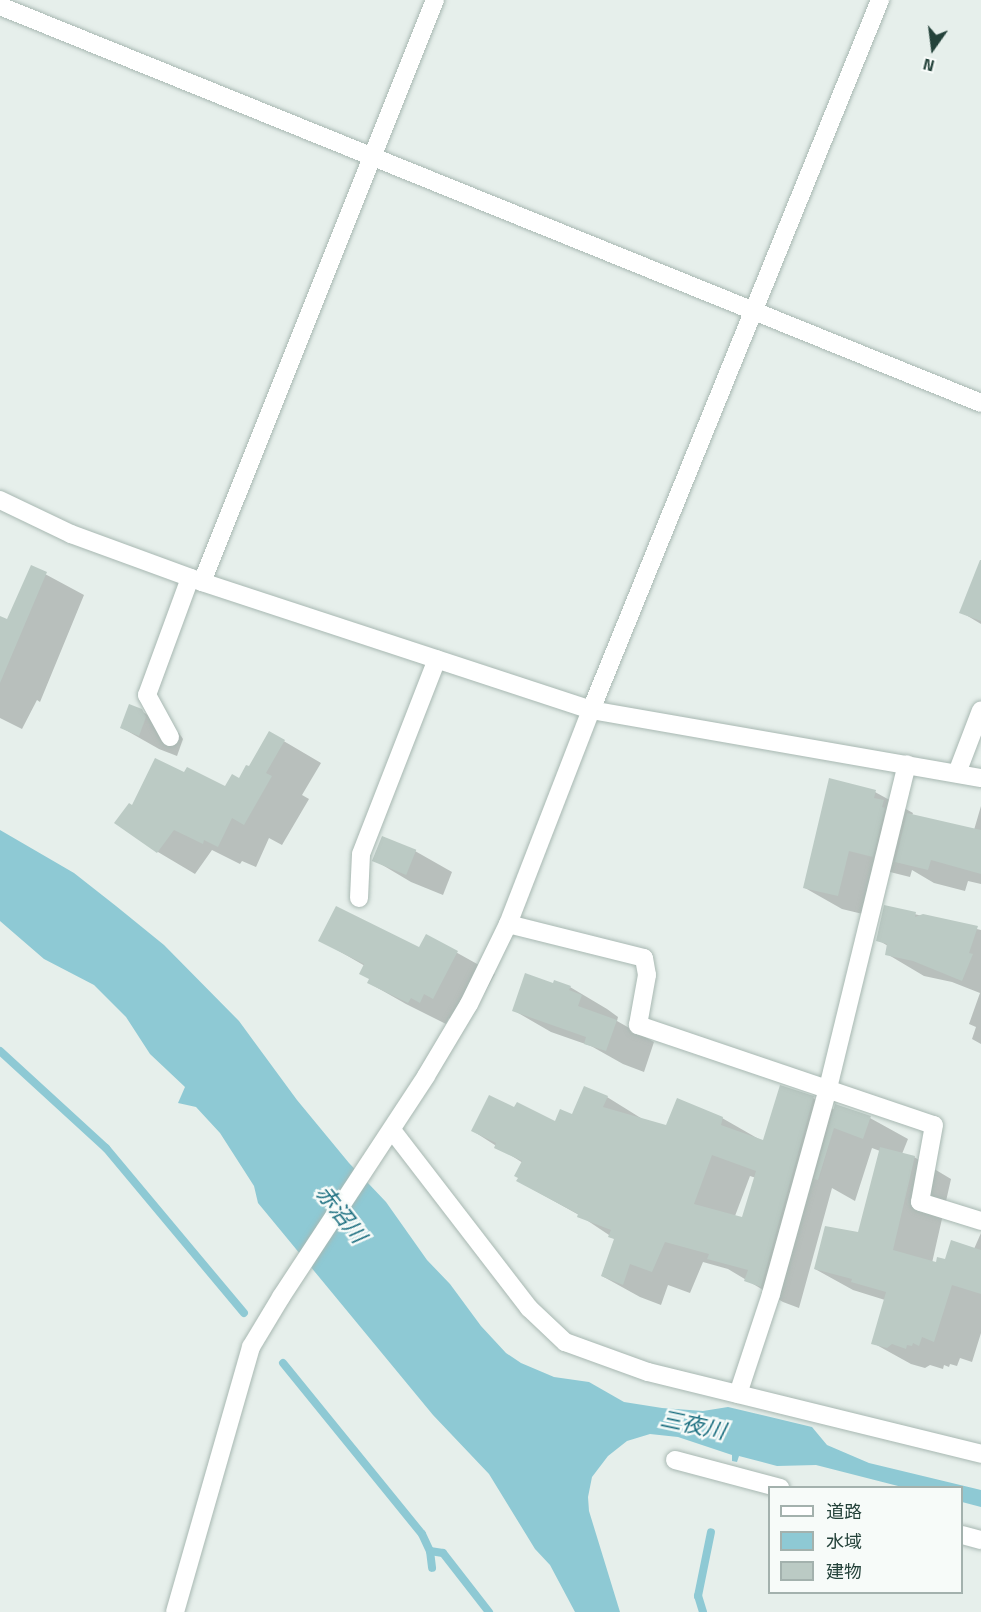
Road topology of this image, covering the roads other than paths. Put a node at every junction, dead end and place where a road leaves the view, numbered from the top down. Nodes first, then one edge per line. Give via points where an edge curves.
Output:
1 (435, 0) edge
2 (880, 0) edge
3 (0, 6) edge
4 (372, 157) junction
5 (753, 310) junction
6 (981, 403) edge
7 (0, 500) edge
8 (196, 580) junction
9 (437, 659) junction
10 (591, 710) junction
11 (981, 710) edge
12 (170, 737) dead end
13 (907, 765) junction
14 (957, 774) junction
15 (981, 778) edge
16 (359, 898) dead end
17 (508, 924) junction
18 (828, 1088) junction
19 (392, 1130) junction
20 (981, 1221) edge
21 (738, 1394) junction
22 (981, 1454) edge
23 (675, 1460) dead end
24 (772, 1486) edge
25 (963, 1534) edge
26 (981, 1540) edge
27 (175, 1612) edge

1 - 4 street
2 - 5 street
3 - 4 street
4 - 5 street
4 - 8 street
5 - 6 street
5 - 10 street
7 - 8 street via 71,534
8 - 9 street
8 - 12 street via 147,695
9 - 10 street
9 - 16 street via 361,854
10 - 13 street
10 - 17 street
11 - 14 street
13 - 14 street
13 - 18 street
14 - 15 street
17 - 18 street via 644,958 647,975 638,1026
17 - 19 street via 469,1004
18 - 20 street via 934,1125 920,1202
18 - 21 street via 771,1294
19 - 21 street via 529,1308 566,1342 648,1372
19 - 27 street via 251,1347
21 - 22 street
23 - 24 street
25 - 26 street

